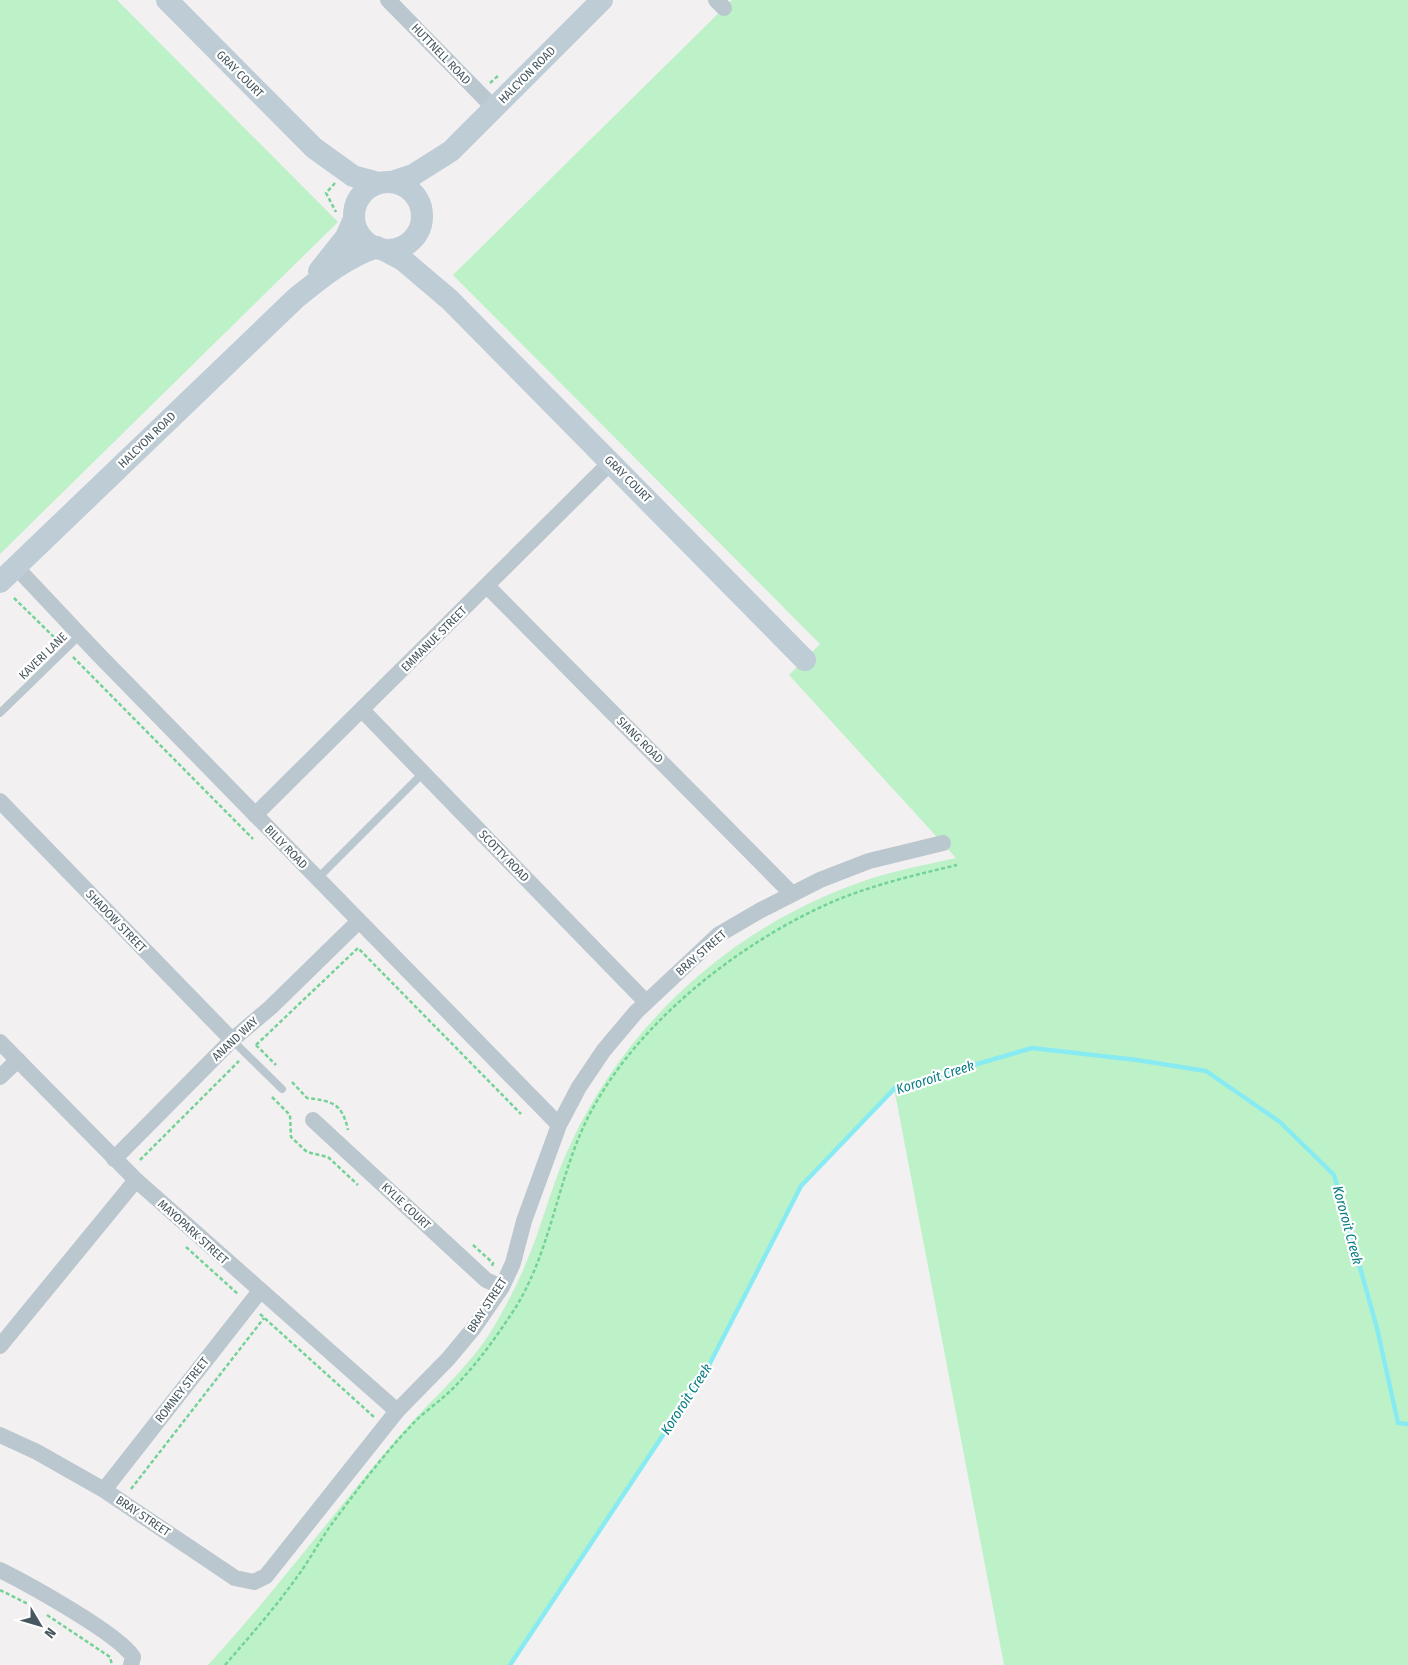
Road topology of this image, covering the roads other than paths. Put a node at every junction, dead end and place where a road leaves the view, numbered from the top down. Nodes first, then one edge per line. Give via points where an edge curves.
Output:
1 (167, 0) edge
2 (388, 0) edge
3 (602, 0) edge
4 (494, 108) junction
5 (314, 148) junction
6 (451, 150) junction
7 (385, 183) junction
8 (354, 213) junction
9 (421, 214) junction
10 (379, 248) junction
11 (296, 298) junction
12 (450, 300) junction
13 (612, 462) junction
14 (16, 567) junction
15 (488, 586) junction
16 (7, 590) edge
17 (80, 635) junction
18 (805, 660) dead end
19 (362, 710) junction
20 (0, 713) edge
21 (423, 773) junction
22 (0, 801) edge
23 (255, 815) junction
24 (943, 843) dead end
25 (317, 879) junction
26 (792, 894) junction
27 (358, 922) junction
28 (646, 1002) junction
29 (232, 1040) junction
30 (0, 1042) edge
31 (18, 1060) junction
32 (0, 1077) edge
33 (282, 1089) dead end
34 (313, 1120) dead end
35 (559, 1126) junction
36 (114, 1159) junction
37 (136, 1180) junction
38 (502, 1287) junction
39 (260, 1291) junction
40 (0, 1346) edge
41 (397, 1411) junction
42 (0, 1435) edge
43 (104, 1490) junction
44 (0, 1570) edge
45 (132, 1661) edge

1 - 5 street, GRAY COURT
2 - 4 street, HUTTNELL ROAD
3 - 4 street, HALCYON ROAD
4 - 6 street, HALCYON ROAD
5 - 7 street via 354,176
5 - 8 street
6 - 7 street via 414,175
6 - 9 street via 426,192
7 - 8 street via 366,190 359,198
7 - 9 street via 409,188 416,197
8 - 10 street via 363,239
8 - 11 street via 346,237
9 - 10 street via 415,235 403,246
9 - 12 street via 419,246 434,279
10 - 11 street via 362,252 345,262
10 - 12 street via 403,260
11 - 14 street, HALCYON ROAD
12 - 13 street, GRAY COURT
13 - 15 street, EMMANUE STREET
13 - 18 street, GRAY COURT
14 - 16 street, HALCYON ROAD
14 - 17 street, BILLY ROAD
15 - 19 street, EMMANUE STREET
15 - 26 street, SIANG ROAD
17 - 20 lane, KAVERI LANE
17 - 23 street, BILLY ROAD
19 - 21 street, SCOTTY ROAD
19 - 23 street, EMMANUE STREET
21 - 25 lane
21 - 28 street, SCOTTY ROAD
22 - 29 street, SHADOW STREET
23 - 25 street, BILLY ROAD
24 - 26 street, BRAY STREET via 869,861
25 - 27 street, BILLY ROAD
26 - 28 street, BRAY STREET via 718,935
27 - 29 street, ANAND WAY via 271,1007
27 - 35 street, BILLY ROAD
28 - 35 street, BRAY STREET via 604,1050 579,1087
29 - 33 lane
29 - 36 street, ANAND WAY
30 - 31 street, MAYOPARK STREET
31 - 32 street
31 - 36 street, MAYOPARK STREET
34 - 38 street, KYLIE COURT via 486,1280
35 - 38 street, BRAY STREET
36 - 37 street, MAYOPARK STREET
37 - 39 street, MAYOPARK STREET
37 - 40 street
38 - 41 street, BRAY STREET via 448,1359
39 - 41 street, MAYOPARK STREET
39 - 43 street, ROMNEY STREET
41 - 43 street, BRAY STREET via 266,1576 254,1582 235,1578
42 - 43 street, BRAY STREET
44 - 45 street via 119,1642

